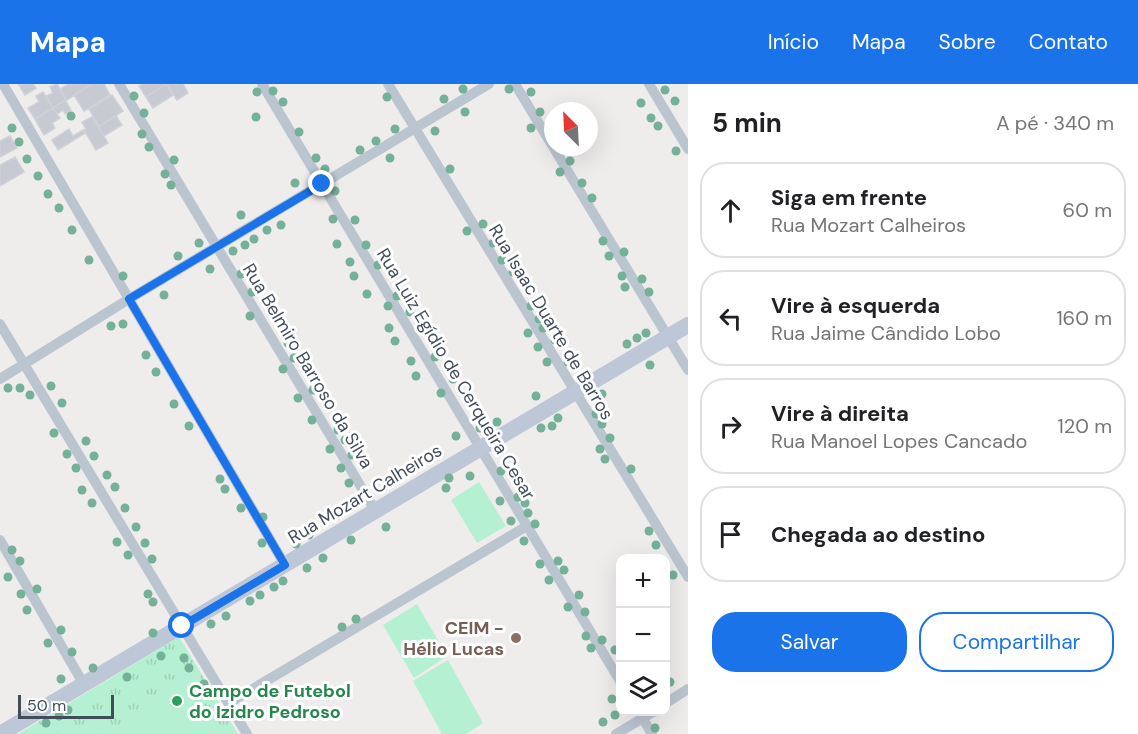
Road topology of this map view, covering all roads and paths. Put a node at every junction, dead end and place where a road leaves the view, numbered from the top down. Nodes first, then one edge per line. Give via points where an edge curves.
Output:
1 (3, 84) edge
2 (119, 84) edge
3 (262, 84) edge
4 (388, 84) edge
5 (489, 84) edge
6 (514, 84) edge
7 (649, 84) edge
8 (414, 129) junction
9 (688, 149) edge
10 (322, 184) junction
11 (218, 247) junction
12 (129, 299) junction
13 (0, 324) edge
14 (688, 325) edge
15 (668, 337) junction
16 (25, 365) junction
17 (688, 370) edge
18 (0, 379) edge
19 (574, 393) junction
20 (481, 448) junction
21 (375, 510) junction
22 (527, 526) junction
23 (0, 540) edge
24 (285, 565) junction
25 (688, 577) edge
26 (182, 626) junction
27 (616, 673) edge
28 (83, 683) junction
29 (688, 689) edge
30 (670, 700) edge
31 (229, 704) junction
32 (639, 716) edge
33 (641, 716) edge
34 (0, 734) edge
35 (247, 734) edge
36 (616, 734) edge
37 (652, 734) edge

1 - 12 street
2 - 11 street, Rua Belmiro Barroso da Silva
3 - 10 street, Rua Luiz Egídio de Cerqueira Cesar
4 - 8 street, Rua Isaac Duarte de Barros
5 - 8 street
6 - 15 street
7 - 9 street
8 - 10 street
8 - 19 street, Rua Isaac Duarte de Barros
10 - 11 street
10 - 20 street, Rua Luiz Egídio de Cerqueira Cesar
11 - 12 street
11 - 21 street, Rua Belmiro Barroso da Silva
12 - 16 street
12 - 24 street
13 - 16 street
14 - 15 street, Rua Mozart Calheiros
15 - 17 street
15 - 19 street, Rua Mozart Calheiros
16 - 18 street
16 - 26 street
19 - 20 street, Rua Mozart Calheiros
19 - 25 street, Rua Isaac Duarte de Barros
20 - 21 street, Rua Mozart Calheiros
20 - 22 street, Rua Luiz Egídio de Cerqueira Cesar
21 - 24 street, Rua Mozart Calheiros
22 - 27 street, Rua Luiz Egídio de Cerqueira Cesar
22 - 31 street
23 - 28 street
24 - 26 street, Rua Mozart Calheiros
26 - 28 street, Rua Mozart Calheiros
26 - 31 street
28 - 34 street, Rua Mozart Calheiros
29 - 30 street
31 - 35 street
32 - 36 street
33 - 37 street

